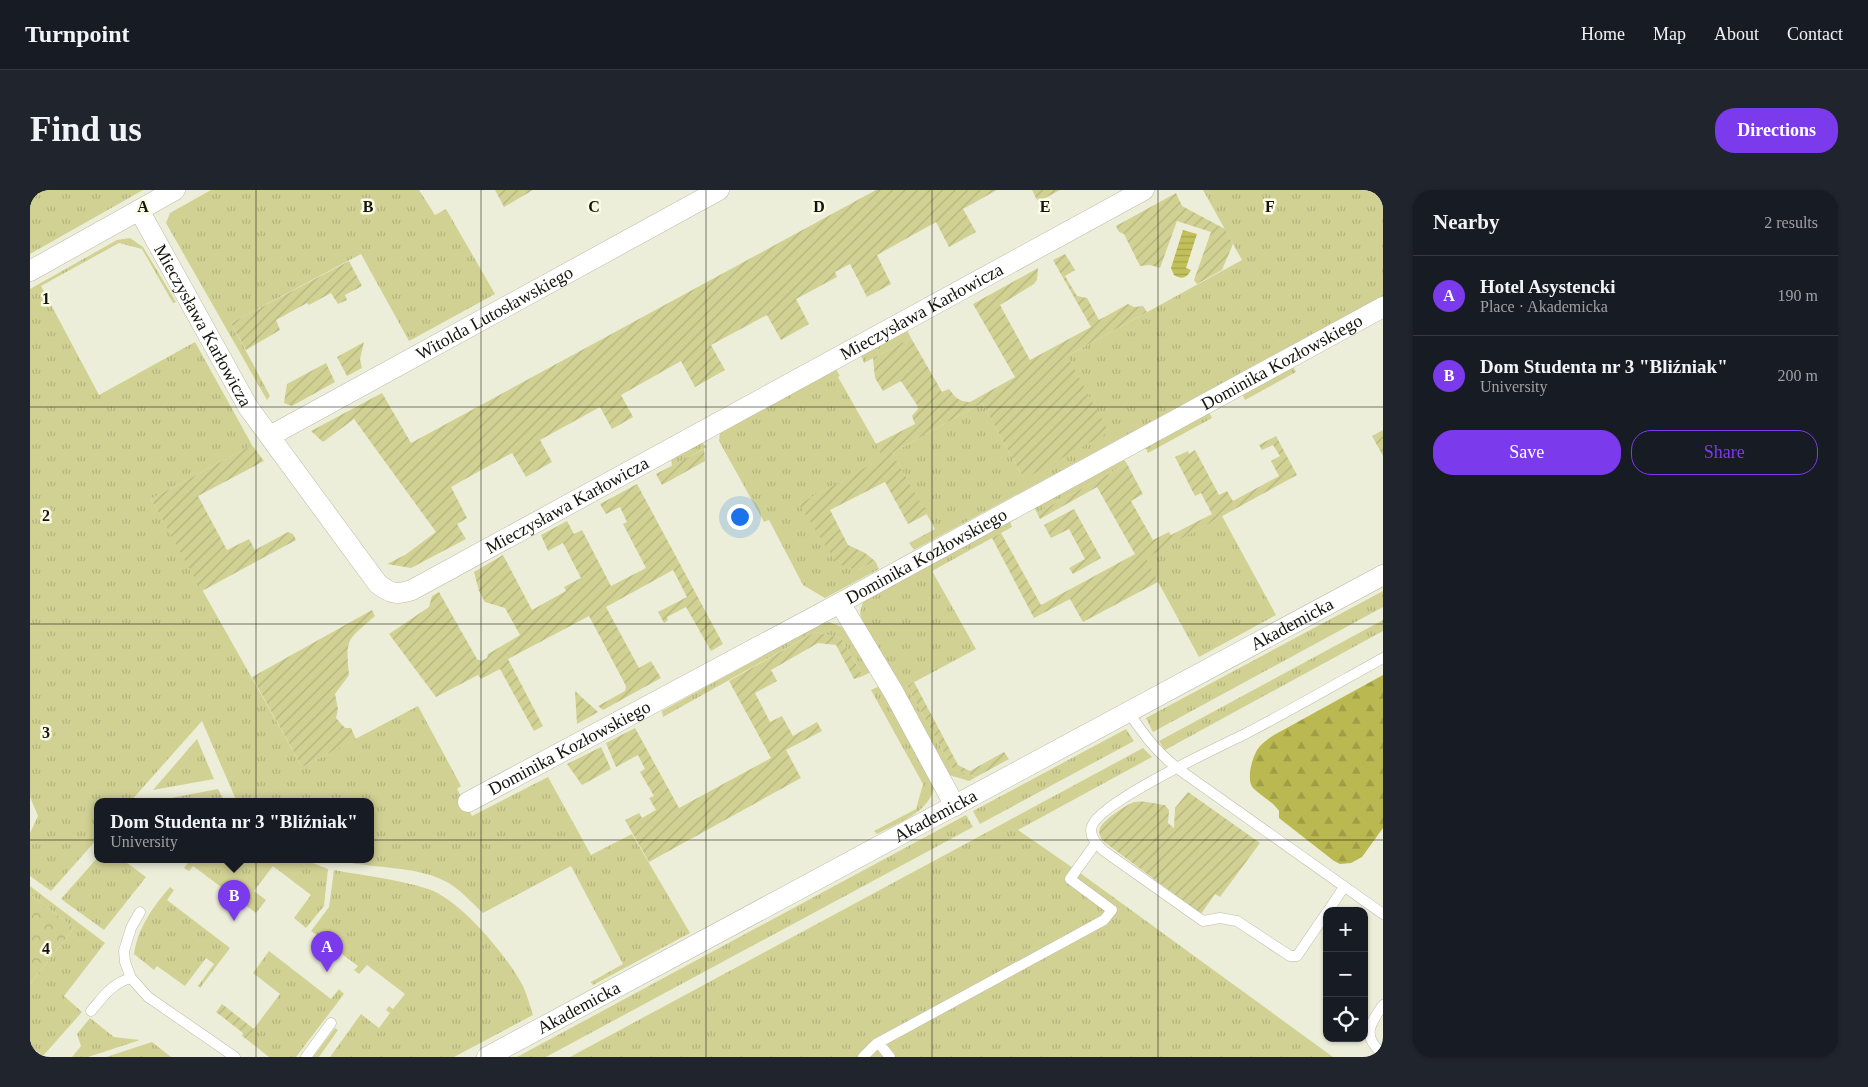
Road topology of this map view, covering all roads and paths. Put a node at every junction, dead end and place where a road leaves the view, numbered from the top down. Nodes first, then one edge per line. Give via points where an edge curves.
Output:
1 (175, 190) edge
2 (719, 190) edge
3 (1144, 190) edge
4 (139, 210) junction
5 (30, 271) edge
6 (1383, 307) edge
7 (270, 436) junction
8 (1383, 575) edge
9 (840, 603) junction
10 (1383, 658) edge
11 (1129, 713) junction
12 (1177, 768) junction
13 (468, 802) dead end
14 (954, 806) junction
15 (1096, 843) junction
16 (1344, 887) junction
17 (1330, 907) edge
18 (140, 912) dead end
19 (1383, 914) edge
20 (1323, 918) edge
21 (131, 978) junction
22 (1383, 1005) edge
23 (91, 1011) dead end
24 (331, 1023) dead end
25 (876, 1044) junction
26 (1383, 1054) edge
27 (235, 1057) edge
28 (306, 1057) edge
29 (487, 1057) edge
30 (862, 1057) edge
31 (890, 1057) edge

1 - 4 street
2 - 7 street, Witolda Lutosławskiego
3 - 7 street, Mieczysława Karłowicza via 400,594 387,591 378,584
4 - 5 street
4 - 7 street, Mieczysława Karłowicza via 241,395
6 - 9 street, Dominika Kozłowskiego
8 - 11 street, Akademicka
9 - 13 street, Dominika Kozłowskiego
9 - 14 street via 894,693
10 - 12 lane
11 - 12 lane via 1147,740
11 - 14 street, Akademicka
12 - 15 lane via 1105,811 1092,826 1091,833
12 - 16 lane
14 - 29 street, Akademicka
15 - 20 lane via 1203,921 1220,918 1237,921 1293,957 1297,956
15 - 25 lane via 1070,879 1112,910 1104,920
16 - 17 lane
16 - 19 lane
18 - 21 lane via 124,951
21 - 23 lane via 114,985
21 - 27 lane via 148,997
22 - 26 lane via 1369,1033 1374,1046
24 - 28 lane
25 - 30 lane
25 - 31 lane

